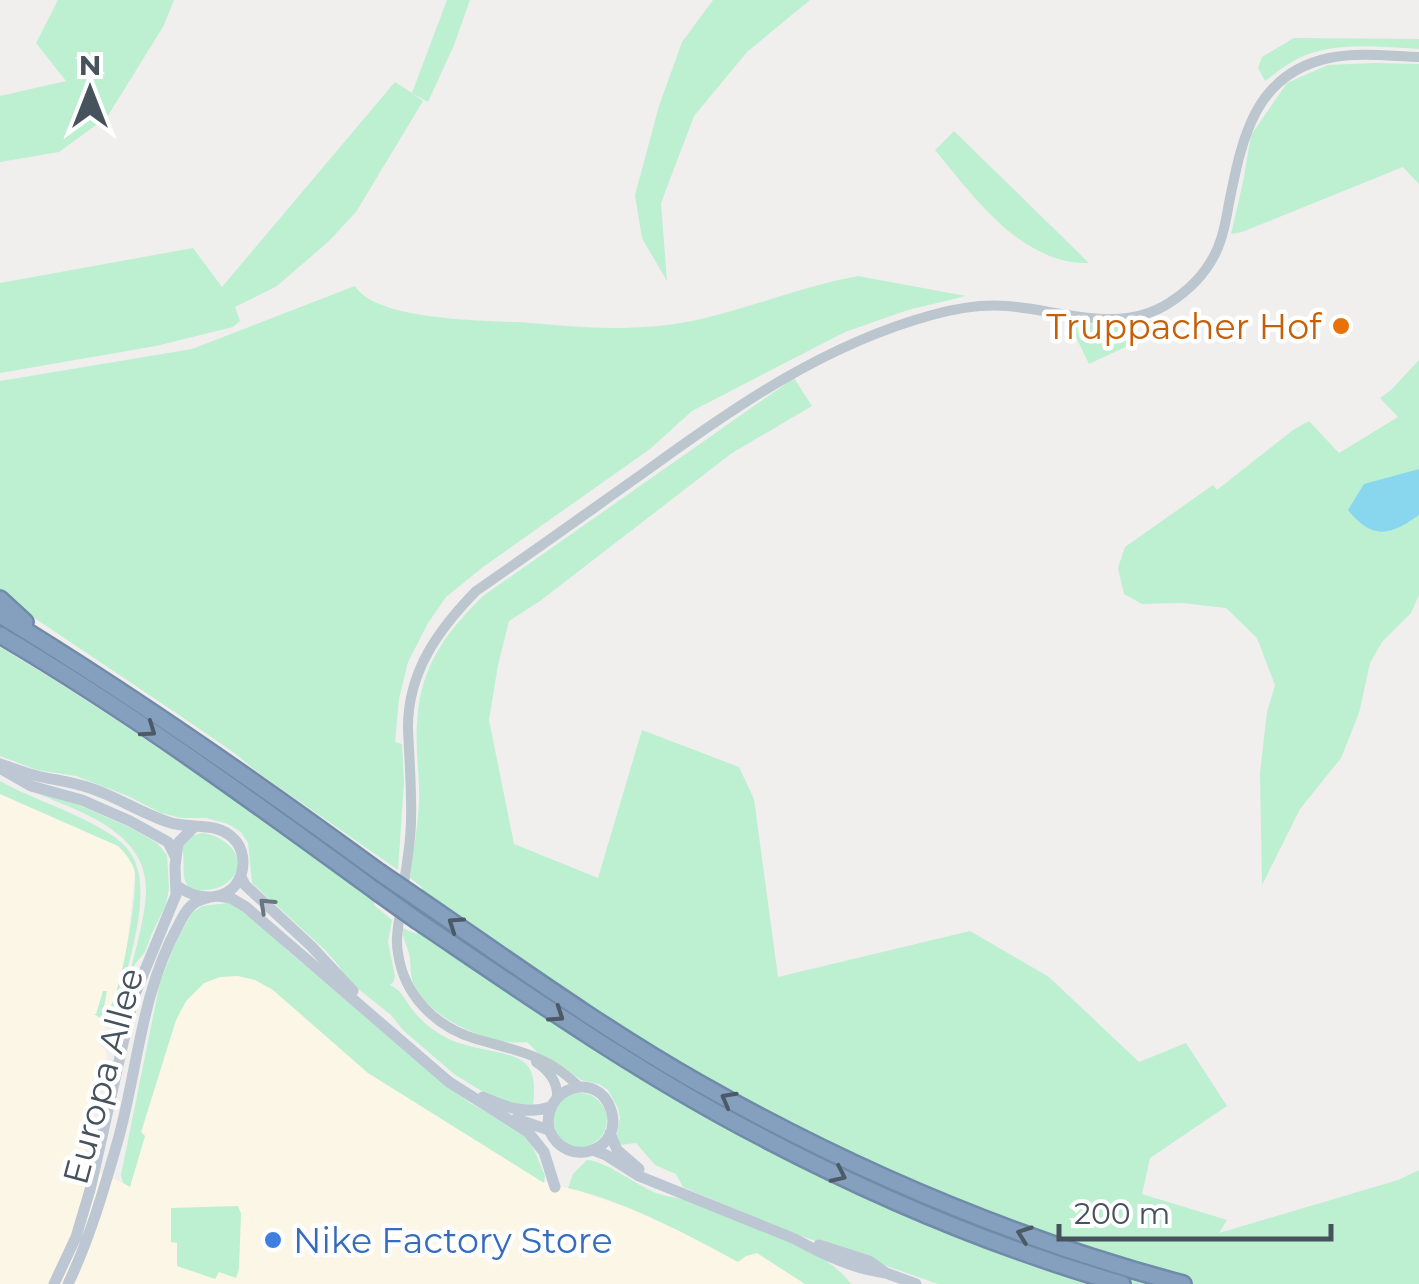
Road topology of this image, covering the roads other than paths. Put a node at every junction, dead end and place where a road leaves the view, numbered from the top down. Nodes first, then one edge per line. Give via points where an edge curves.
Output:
1 (1419, 57) edge
2 (0, 599) edge
3 (0, 614) edge
4 (0, 635) edge
5 (50, 645) junction
6 (0, 766) edge
7 (195, 826) junction
8 (176, 859) junction
9 (240, 877) junction
10 (176, 885) junction
11 (214, 897) junction
12 (519, 1050) junction
13 (579, 1087) junction
14 (554, 1102) junction
15 (497, 1112) junction
16 (548, 1130) junction
17 (610, 1133) junction
18 (592, 1150) junction
19 (654, 1181) junction
20 (555, 1187) dead end
21 (54, 1284) edge
22 (68, 1284) edge
23 (916, 1284) edge
24 (1122, 1284) edge
25 (1183, 1284) edge

1 - 12 street via 1328,58 1275,86 1247,129 1216,252 1197,280 1158,310 1102,319 980,306 852,343 725,415 476,592 448,621 422,661 412,693 412,826 398,954 428,1013 453,1031
2 - 5 highway
3 - 5 highway
4 -> 24 highway, bridge via 112,704 566,1021 691,1098 884,1196
25 -> 5 highway, bridge via 964,1212 698,1082
6 - 7 main road via 89,788 167,822
6 - 8 main road via 31,786 140,826 168,842
7 - 8 main road via 178,843
7 - 9 main road via 234,838 243,856
8 - 10 main road
9 - 11 main road
14 -> 9 main road via 516,1109 462,1083 355,994
10 - 11 main road via 192,896
10 - 21 main road, Europa Allee via 133,1000 76,1238
11 - 15 main road via 246,907 449,1082
11 - 22 main road, Europa Allee via 186,913 156,976 118,1138 89,1239
12 - 13 street
12 - 14 street via 550,1074
13 - 14 main road
13 - 17 main road via 607,1102
14 - 16 main road
15 - 16 main road
15 - 20 main road via 536,1140
16 - 18 main road via 566,1150
17 - 18 main road
17 - 19 main road via 618,1150
18 - 19 main road
19 - 23 main road

